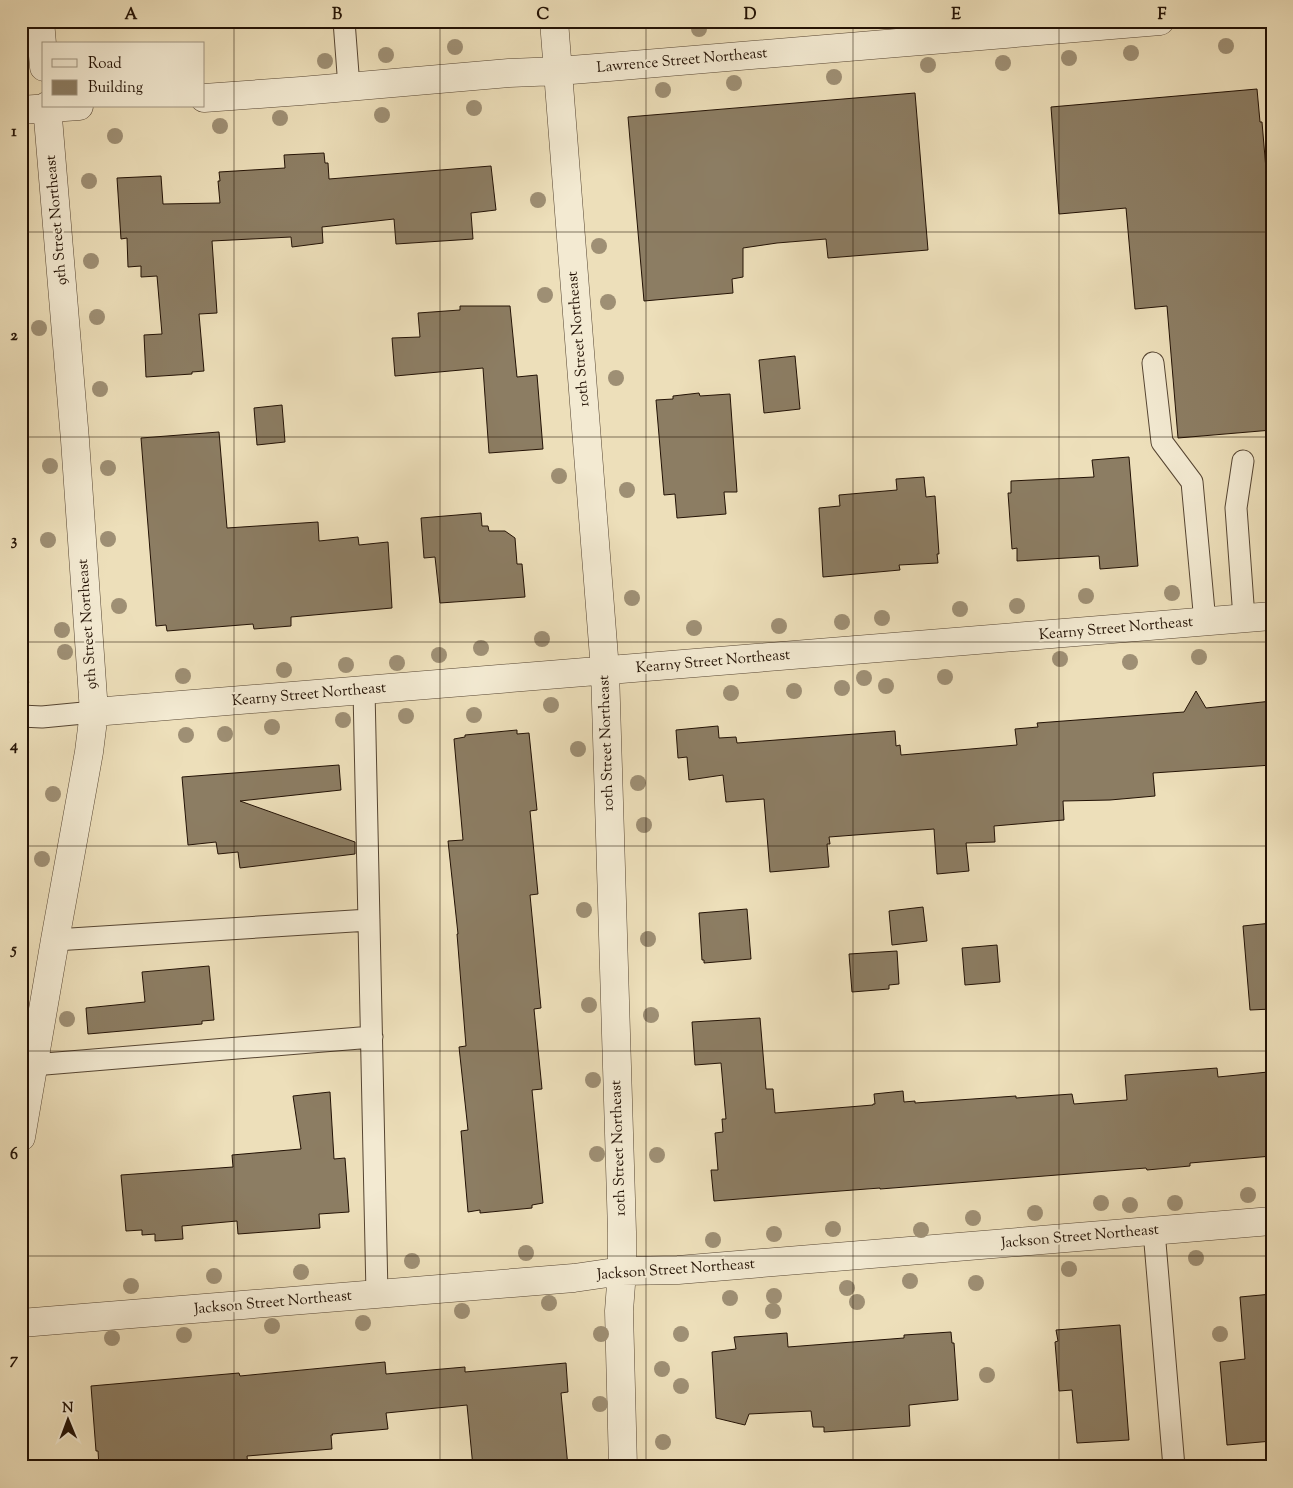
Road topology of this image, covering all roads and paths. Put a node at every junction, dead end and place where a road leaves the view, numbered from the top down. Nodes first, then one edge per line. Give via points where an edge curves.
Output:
1 (40, 21) edge
2 (344, 21) edge
3 (554, 21) edge
4 (1160, 21) edge
5 (1002, 28) edge
6 (914, 31) edge
7 (42, 44) edge
8 (558, 71) junction
9 (349, 86) junction
10 (205, 98) edge
11 (39, 108) edge
12 (1152, 364) dead end
13 (1243, 461) dead end
14 (1272, 616) edge
15 (1244, 618) junction
16 (1205, 622) junction
17 (605, 670) junction
18 (21, 682) edge
19 (29, 682) dead end
20 (364, 690) junction
21 (94, 712) junction
22 (21, 716) edge
23 (369, 920) junction
24 (55, 940) junction
25 (372, 1037) junction
26 (33, 1065) junction
27 (21, 1137) edge
28 (1272, 1221) edge
29 (1154, 1231) junction
30 (622, 1271) junction
31 (377, 1294) junction
32 (21, 1323) edge
33 (623, 1467) edge
34 (1174, 1467) edge

1 - 7 street
2 - 9 lane
3 - 8 street, 10th Street Northeast
4 - 5 street, Lawrence Street Northeast
5 - 6 street, Lawrence Street Northeast
6 - 8 street, Lawrence Street Northeast
8 - 9 street, Lawrence Street Northeast
8 - 17 street, 10th Street Northeast
9 - 10 street, Lawrence Street Northeast
11 - 21 street, 9th Street Northeast via 73,420
12 - 16 lane via 1162,442 1192,482
13 - 15 lane via 1236,508
14 - 15 street, Kearny Street Northeast
15 - 16 street, Kearny Street Northeast
16 - 17 street, Kearny Street Northeast
17 - 20 street, Kearny Street Northeast
17 - 30 street, 10th Street Northeast
18 - 19 path
20 - 21 street, Kearny Street Northeast
20 - 23 lane
21 - 22 lane
21 - 24 street, 9th Street Northeast
23 - 24 lane
23 - 25 lane
24 - 26 street, 9th Street Northeast
25 - 26 lane
25 - 31 lane
26 - 27 street, 9th Street Northeast
28 - 29 street, Jackson Street Northeast
29 - 30 street, Jackson Street Northeast via 678,1270
29 - 34 lane
30 - 31 street, Jackson Street Northeast
30 - 33 street, 10th Street Northeast via 619,1311
31 - 32 street, Jackson Street Northeast

